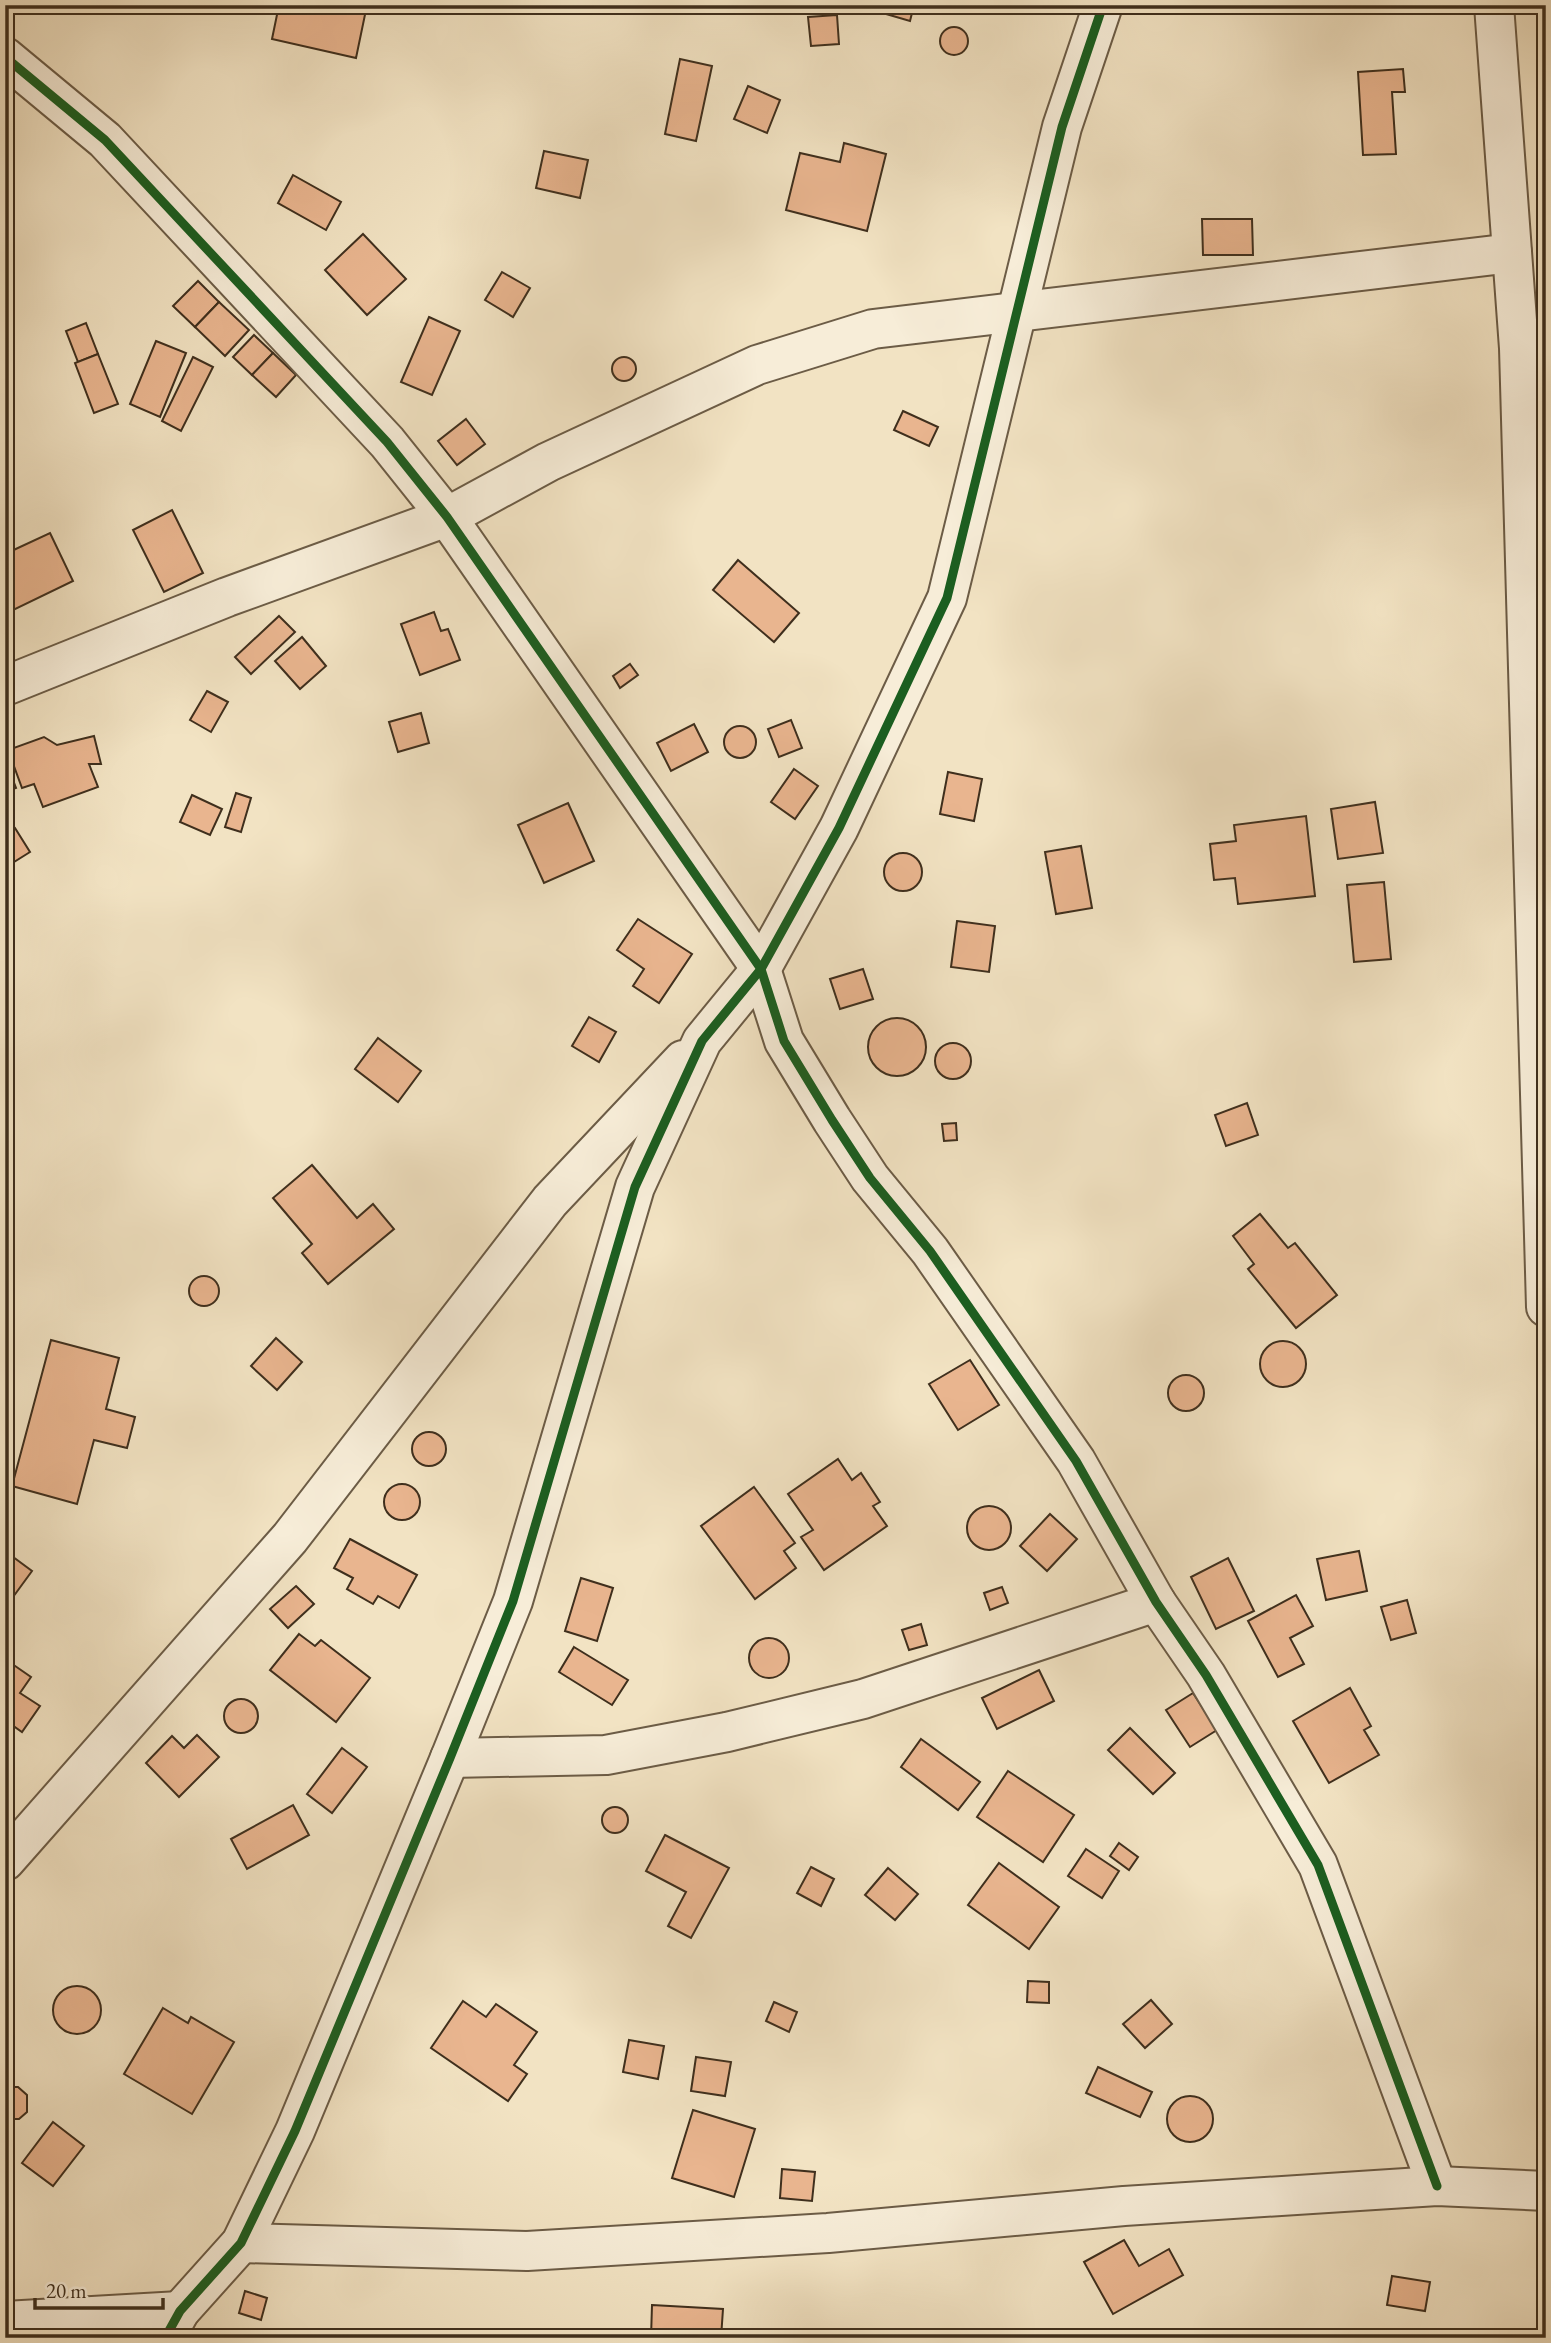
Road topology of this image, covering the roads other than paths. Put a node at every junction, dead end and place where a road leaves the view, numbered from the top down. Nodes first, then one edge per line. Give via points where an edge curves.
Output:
1 (1103, 5) edge
2 (1494, 5) edge
3 (5, 57) edge
4 (1512, 253) junction
5 (1017, 310) junction
6 (1532, 347) edge
7 (447, 517) junction
8 (5, 686) edge
9 (761, 969) junction
10 (702, 1041) junction
11 (1546, 1307) edge
12 (1156, 1602) junction
13 (450, 1758) junction
14 (5, 1861) edge
15 (1437, 2186) junction
16 (1546, 2190) edge
17 (241, 2243) junction
18 (5, 2321) edge
19 (172, 2324) edge

1 - 5 street via 1062,127
2 - 4 street
3 - 7 street via 105,140 387,442
4 - 5 street
4 - 6 street
5 - 7 street via 873,329 757,365 548,462
5 - 9 street via 947,598 839,828
6 - 11 street
7 - 8 street via 227,597
7 - 9 street
9 - 10 street
9 - 12 street via 784,1041 832,1120 1076,1461
10 - 13 street via 635,1187 513,1601
10 - 14 street via 550,1201 290,1538
12 - 13 street via 863,1699 727,1732 606,1755
12 - 15 street via 1206,1675 1318,1865
13 - 17 street via 295,2131
15 - 16 street
15 - 17 street via 527,2251
17 - 19 street
18 - 19 street

